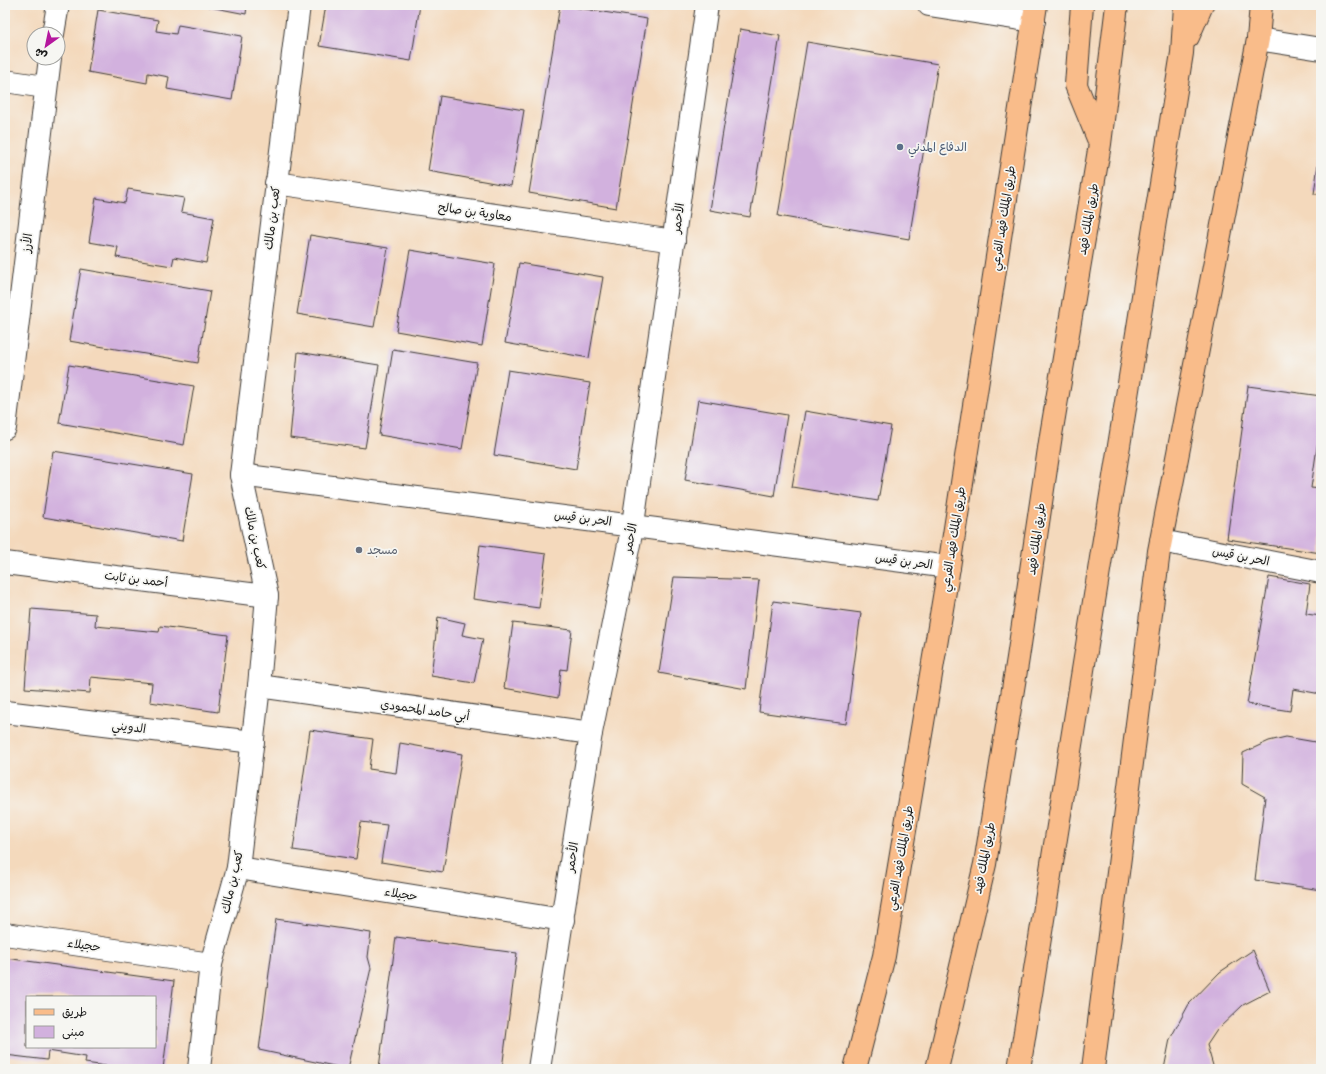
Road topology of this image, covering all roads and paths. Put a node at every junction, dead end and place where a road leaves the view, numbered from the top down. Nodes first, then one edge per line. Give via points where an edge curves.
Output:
1 (58, 5) edge
2 (299, 5) edge
3 (707, 5) edge
4 (929, 5) edge
5 (1082, 5) edge
6 (1117, 5) edge
7 (1185, 5) edge
8 (1202, 5) edge
9 (1261, 5) edge
10 (1035, 13) edge
11 (55, 26) edge
12 (1258, 39) junction
13 (1321, 49) edge
14 (1182, 53) junction
15 (49, 66) edge
16 (5, 80) edge
17 (45, 87) junction
18 (1100, 144) junction
19 (276, 183) junction
20 (674, 241) junction
21 (11, 327) edge
22 (5, 428) edge
23 (241, 475) junction
24 (633, 524) junction
25 (1161, 541) junction
26 (5, 563) edge
27 (949, 567) junction
28 (1321, 572) edge
29 (267, 596) junction
30 (259, 686) junction
31 (5, 712) edge
32 (591, 733) junction
33 (253, 742) junction
34 (238, 868) junction
35 (563, 920) junction
36 (5, 934) edge
37 (211, 964) junction
38 (937, 1065) edge
39 (198, 1069) edge
40 (539, 1069) edge
41 (855, 1069) edge
42 (1019, 1069) edge
43 (1093, 1069) edge

1 - 11 street
2 - 19 street, كعب بن مالك
3 - 20 street, الأحمر
4 - 10 street
5 - 18 main road via 1076,85
6 - 18 main road, طريق الملك فهد
7 - 14 main road
8 - 14 main road
9 - 12 main road
10 - 27 main road, طريق الملك فهد الفرعي
12 - 13 street
12 - 25 main road
14 - 42 main road
15 - 17 street, الأرز
16 - 17 street
17 - 21 street, الأرز
18 - 38 main road, طريق الملك فهد via 1051,435 985,864
19 - 20 street, معاوية بن صالح
19 - 23 street, كعب بن مالك
20 - 24 street, الأحمر
21 - 22 street, الأرز
23 - 24 street, الحر بن قيس
23 - 29 street, كعب بن مالك
24 - 27 street, الحر بن قيس
24 - 32 street, الأحمر
25 - 28 street, الحر بن قيس
25 - 43 main road
26 - 29 street, أحمد بن ثابت
27 - 41 main road, طريق الملك فهد الفرعي via 884,956
29 - 30 street, كعب بن مالك
30 - 32 street, أبي حامد المحمودي
30 - 33 street, كعب بن مالك
31 - 33 street, الدويني
32 - 35 street, الأحمر
33 - 34 street, كعب بن مالك
34 - 35 street, حجيلاء
34 - 37 street, كعب بن مالك
35 - 40 street, الأحمر
36 - 37 street, حجيلاء
37 - 39 street, كعب بن مالك

